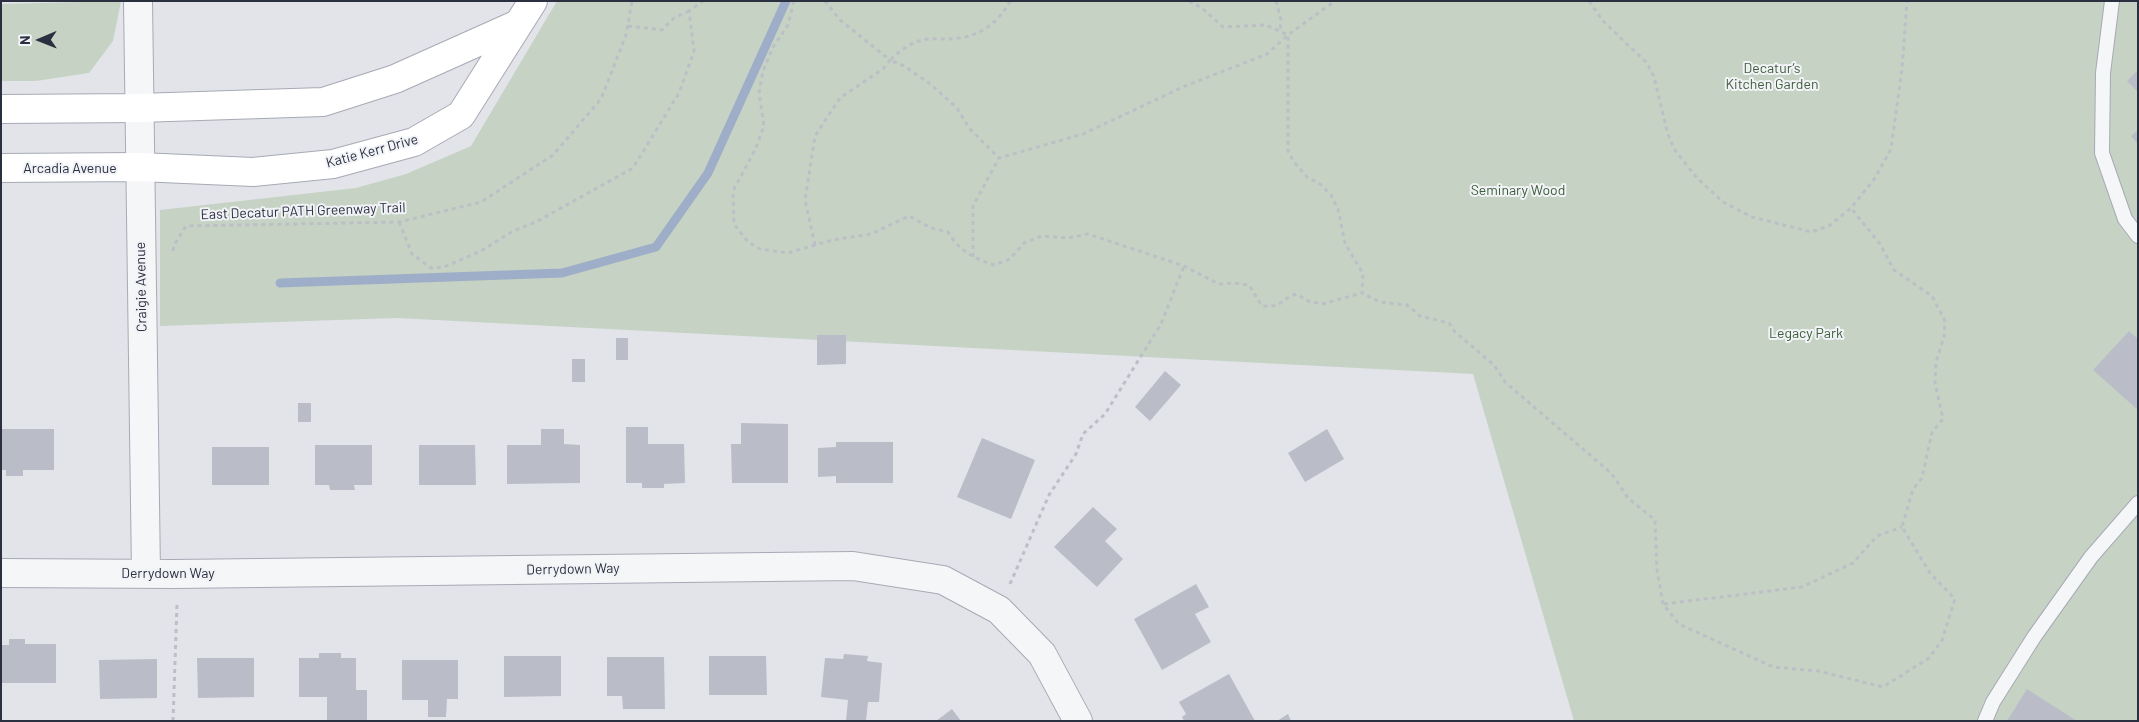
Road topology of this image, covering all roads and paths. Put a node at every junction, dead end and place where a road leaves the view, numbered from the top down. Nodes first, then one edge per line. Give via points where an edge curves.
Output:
1 (138, 1) edge
2 (533, 1) edge
3 (632, 1) edge
4 (702, 1) edge
5 (794, 1) edge
6 (825, 1) edge
7 (1010, 1) edge
8 (1189, 1) edge
9 (1276, 1) edge
10 (1335, 1) edge
11 (1589, 1) edge
12 (1907, 1) edge
13 (2112, 1) edge
14 (689, 11) junction
15 (518, 24) junction
16 (628, 26) junction
17 (1280, 31) junction
18 (1288, 35) junction
19 (890, 60) junction
20 (139, 108) junction
21 (1, 109) edge
22 (999, 158) junction
23 (139, 167) junction
24 (1, 168) edge
25 (1851, 208) junction
26 (400, 222) junction
27 (2138, 236) edge
28 (815, 245) junction
29 (173, 253) dead end
30 (972, 257) junction
31 (1184, 266) junction
32 (1362, 293) junction
33 (2138, 503) edge
34 (1902, 527) junction
35 (1, 573) edge
36 (146, 573) junction
37 (177, 601) dead end
38 (1663, 604) junction
39 (999, 610) junction
40 (173, 721) edge
41 (1078, 721) edge
42 (1986, 721) edge

1 - 20 street, Craigie Avenue
2 - 15 street, Katie Kerr Drive
3 - 16 path, East Decatur PATH Greenway Trail
4 - 14 path
5 - 28 path via 788,25 763,70 759,93 764,126 733,190 734,224 748,242 760,248 788,253
6 - 19 path via 840,20
7 - 19 path via 1002,16 985,31 960,38 921,40
8 - 17 path via 1202,8 1222,27 1266,25
9 - 17 path
10 - 18 path
11 - 25 path via 1603,21 1647,63 1674,149 1723,202 1752,217 1811,232 1829,226
12 - 25 path via 1891,149 1875,178
13 - 27 lane via 2104,73 2102,153 2125,219
14 - 16 path via 674,18 662,30
14 - 26 path via 694,51 679,93 633,168 481,251 444,267 431,268 412,254
15 - 20 street via 395,79 323,102
15 - 23 street, Katie Kerr Drive via 461,116 414,142 333,164 253,172
16 - 26 path, East Decatur PATH Greenway Trail via 601,99 553,155 481,202
17 - 18 path
18 - 22 path via 1268,54 1185,86 1083,134
18 - 32 path via 1288,151 1308,177 1331,195 1338,209 1345,244 1363,274
19 - 22 path via 929,82 957,108 969,128
19 - 28 path via 884,68 840,98 814,136 805,200
20 - 21 street
20 - 23 street, Craigie Avenue
22 - 30 path via 973,206
23 - 24 street, Arcadia Avenue
23 - 36 street, Craigie Avenue
25 - 34 path via 1880,244 1894,270 1932,296 1945,321 1935,383 1943,419 1932,432 1922,478 1914,489
26 - 29 path, East Decatur PATH Greenway Trail via 186,226 174,245
28 - 30 path via 871,234 910,216 931,228 948,232 956,245
30 - 31 path via 994,265 1010,259 1024,243 1042,236 1068,238 1088,234
31 - 32 path via 1219,284 1234,282 1248,285 1262,306 1284,303 1297,294 1322,304
31 - 39 path via 1161,324 1105,414 1084,434 1076,454 1049,495
32 - 38 path via 1380,302 1407,305 1420,316 1449,323 1494,365 1505,382 1612,474 1628,498 1655,520 1657,570
33 - 42 lane via 2092,557 2034,637 1993,702
34 - 38 path via 1877,536 1853,563 1802,587
34 - 38 path via 1930,573 1955,599 1942,640 1929,658 1883,687 1818,671 1774,667 1679,624
35 - 36 street, Derrydown Way
36 - 39 street, Derrydown Way via 853,566 943,580
37 - 40 path
39 - 41 street, Derrydown Way via 1042,654

